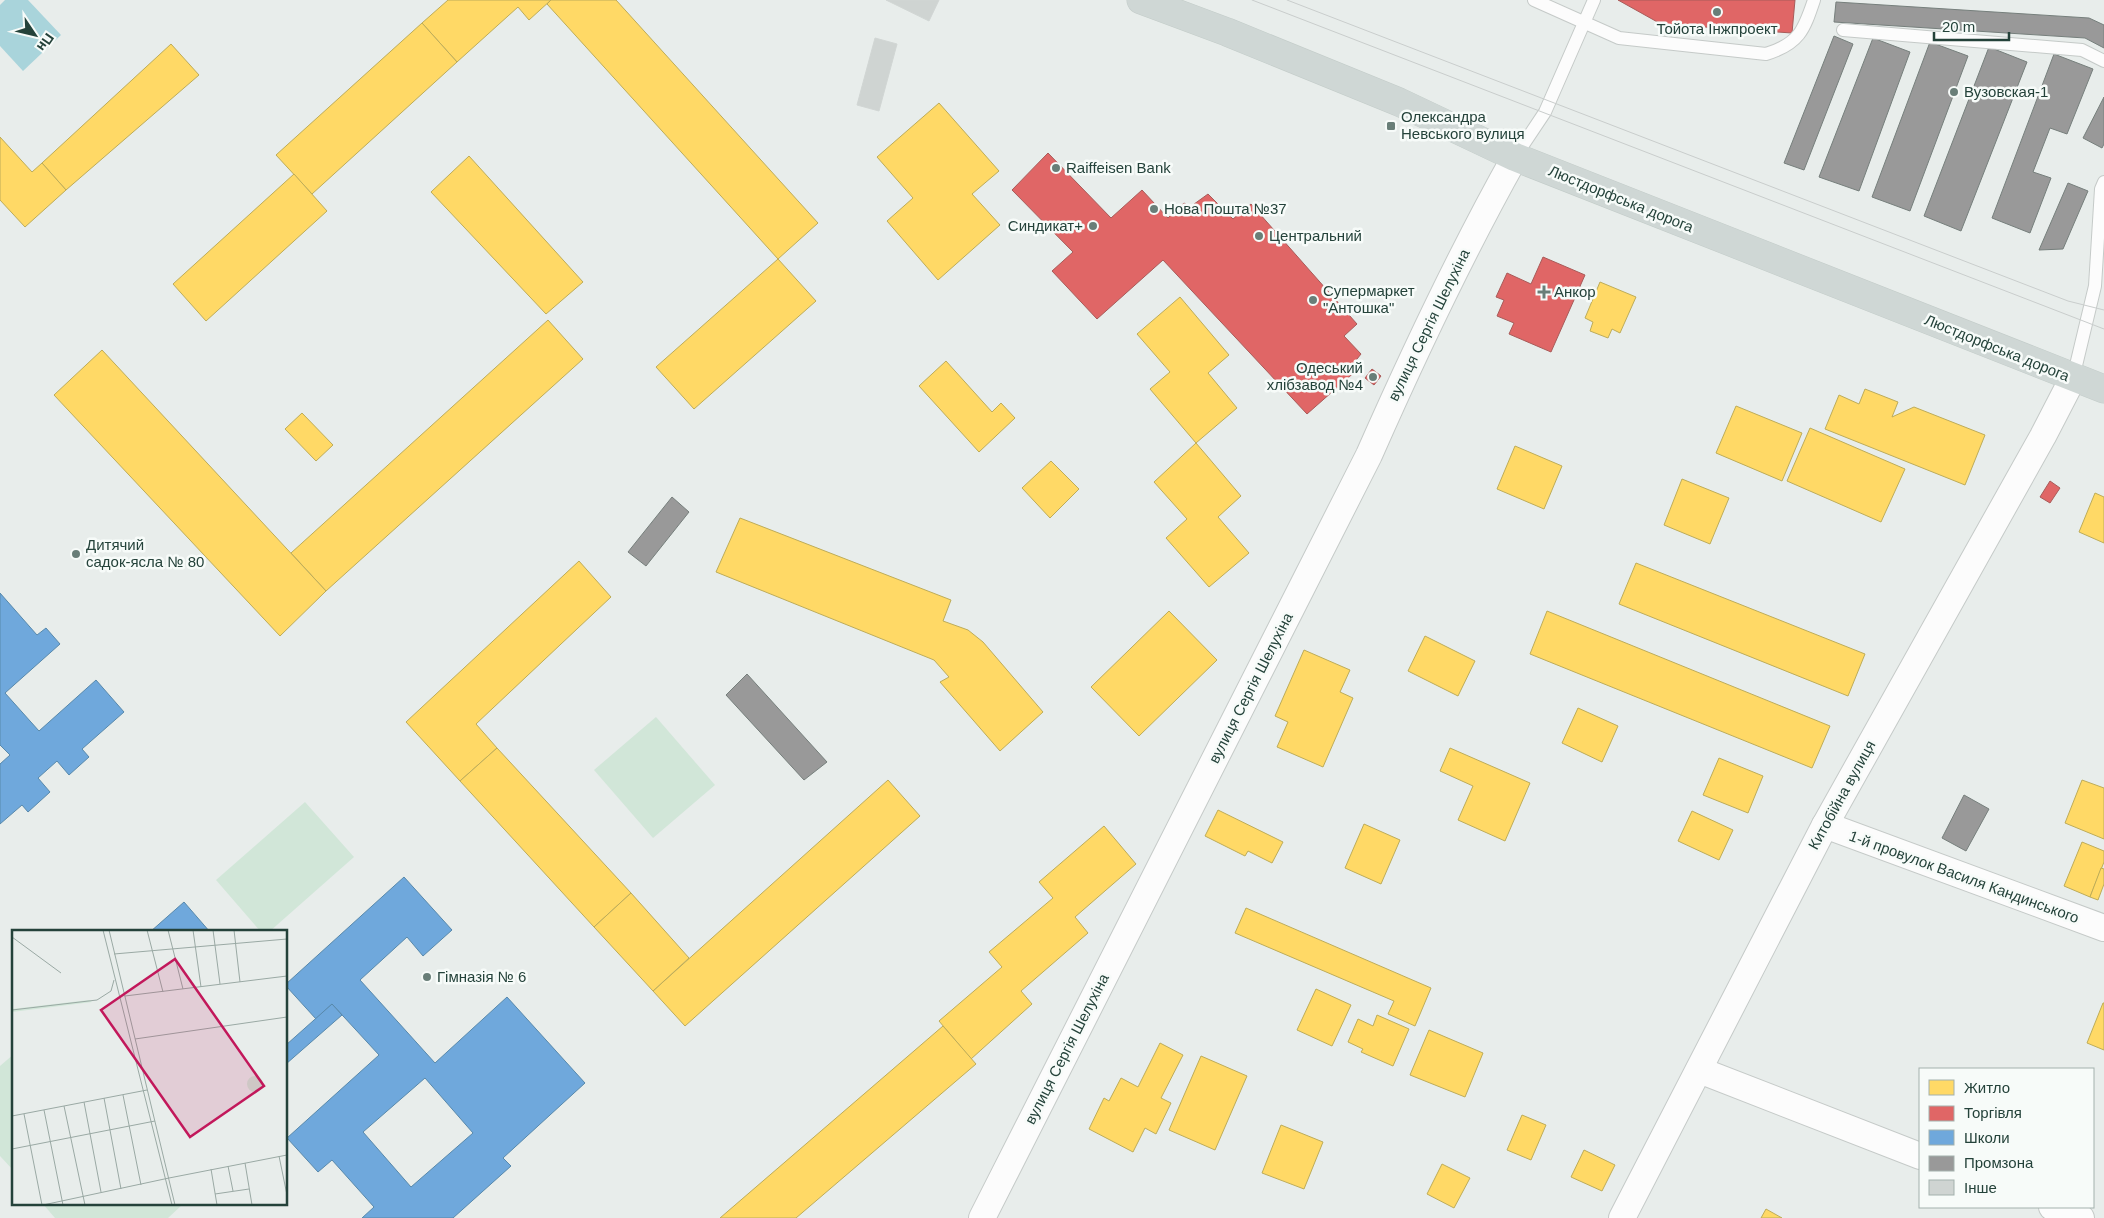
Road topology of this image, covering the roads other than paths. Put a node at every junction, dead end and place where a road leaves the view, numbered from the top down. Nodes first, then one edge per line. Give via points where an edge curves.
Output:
1 (1141, 0) edge
2 (1534, 0) edge
3 (1594, 0) edge
4 (1814, 0) edge
5 (1584, 22) junction
6 (1843, 30) dead end
7 (2104, 61) edge
8 (1515, 156) junction
9 (2104, 182) edge
10 (2073, 378) junction
11 (2104, 390) edge
12 (1824, 825) junction
13 (2104, 928) edge
14 (1699, 1070) junction
15 (1919, 1156) edge
16 (2055, 1208) edge
17 (982, 1218) edge
18 (1622, 1218) edge
19 (2081, 1218) edge

1 - 8 main road, Люстдорфська дорога via 1399,102
2 - 5 lane
3 - 5 lane
4 - 5 lane via 1806,26 1798,37 1783,49 1766,54 1618,38
5 - 8 lane via 1545,112
6 - 7 lane via 2082,50
8 - 10 main road, Люстдорфська дорога
8 - 17 street, вулиця Сергія Шелухіна via 1415,351 1365,464
9 - 10 lane via 2095,286
10 - 11 main road, Люстдорфська дорога
10 - 12 street, Китобійна вулиця
12 - 13 street, 1-й провулок Василя Кандинського
12 - 14 street, Китобійна вулиця
14 - 15 street
14 - 18 street, Китобійна вулиця
16 - 19 street

